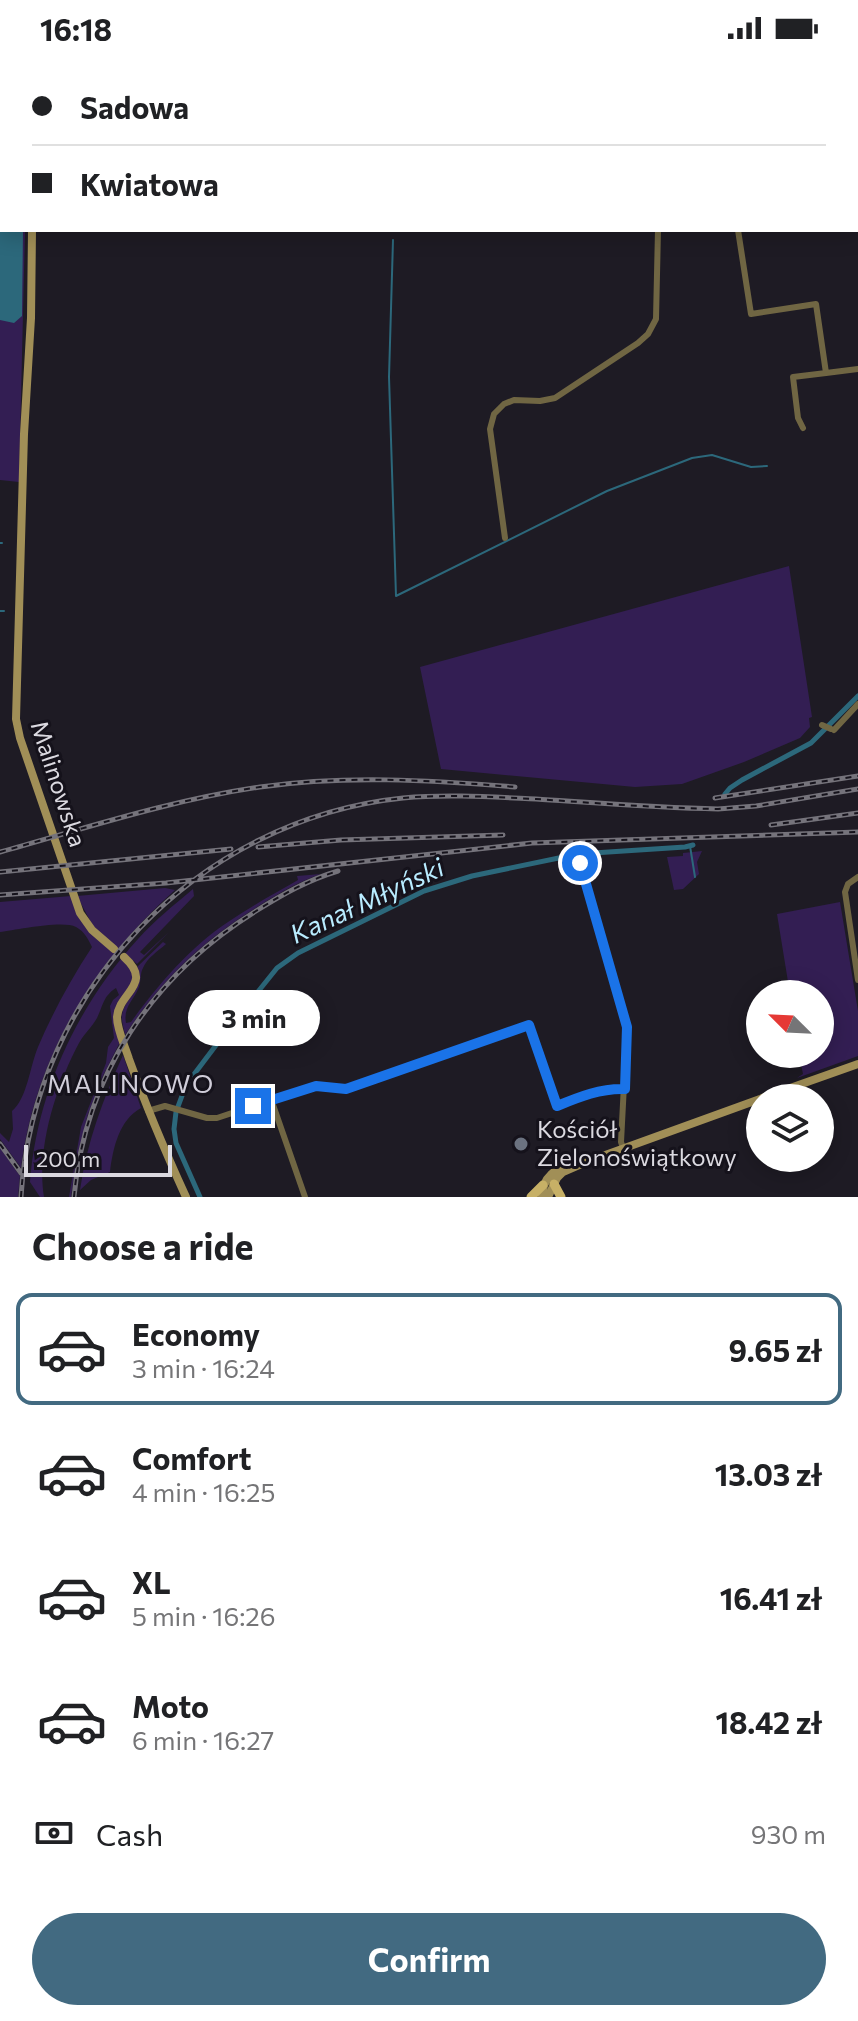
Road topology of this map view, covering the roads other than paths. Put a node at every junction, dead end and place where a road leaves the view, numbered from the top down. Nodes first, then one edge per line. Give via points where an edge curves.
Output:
1 (32, 232) edge
2 (658, 232) edge
3 (738, 232) edge
4 (858, 369) edge
5 (826, 373) junction
6 (803, 428) dead end
7 (505, 538) dead end
8 (858, 704) edge
9 (822, 725) dead end
10 (580, 863) dead end
11 (858, 877) edge
12 (114, 949) dead end
13 (124, 957) dead end
14 (858, 980) edge
15 (858, 1064) edge
16 (801, 1084) edge
17 (625, 1089) junction
18 (271, 1099) junction
19 (746, 1103) edge
20 (148, 1111) junction
21 (623, 1148) junction
22 (586, 1162) junction
23 (554, 1184) junction
24 (543, 1185) junction
25 (186, 1197) edge
26 (305, 1197) edge
27 (531, 1197) edge
28 (545, 1197) edge
29 (561, 1197) edge

1 - 12 street, Malinowska via 16,725 80,913
2 - 7 street via 656,319 648,334 560,395 514,400 494,414 490,429
3 - 5 street via 751,314 816,304
4 - 5 street
5 - 6 street via 793,377
8 - 9 street via 832,729
10 - 17 street via 627,1027
11 - 14 street via 848,884 845,896
13 - 20 street via 136,980 118,1023
15 - 16 street
17 - 18 street via 601,1090 557,1106 529,1025 346,1089 316,1086
17 - 21 street
18 - 20 street via 214,1119 162,1106
18 - 26 street
19 - 21 street
20 - 25 street
21 - 22 street
22 - 23 street via 563,1172
22 - 24 street via 559,1168
23 - 28 street
23 - 29 main road
24 - 27 main road
24 - 28 street

